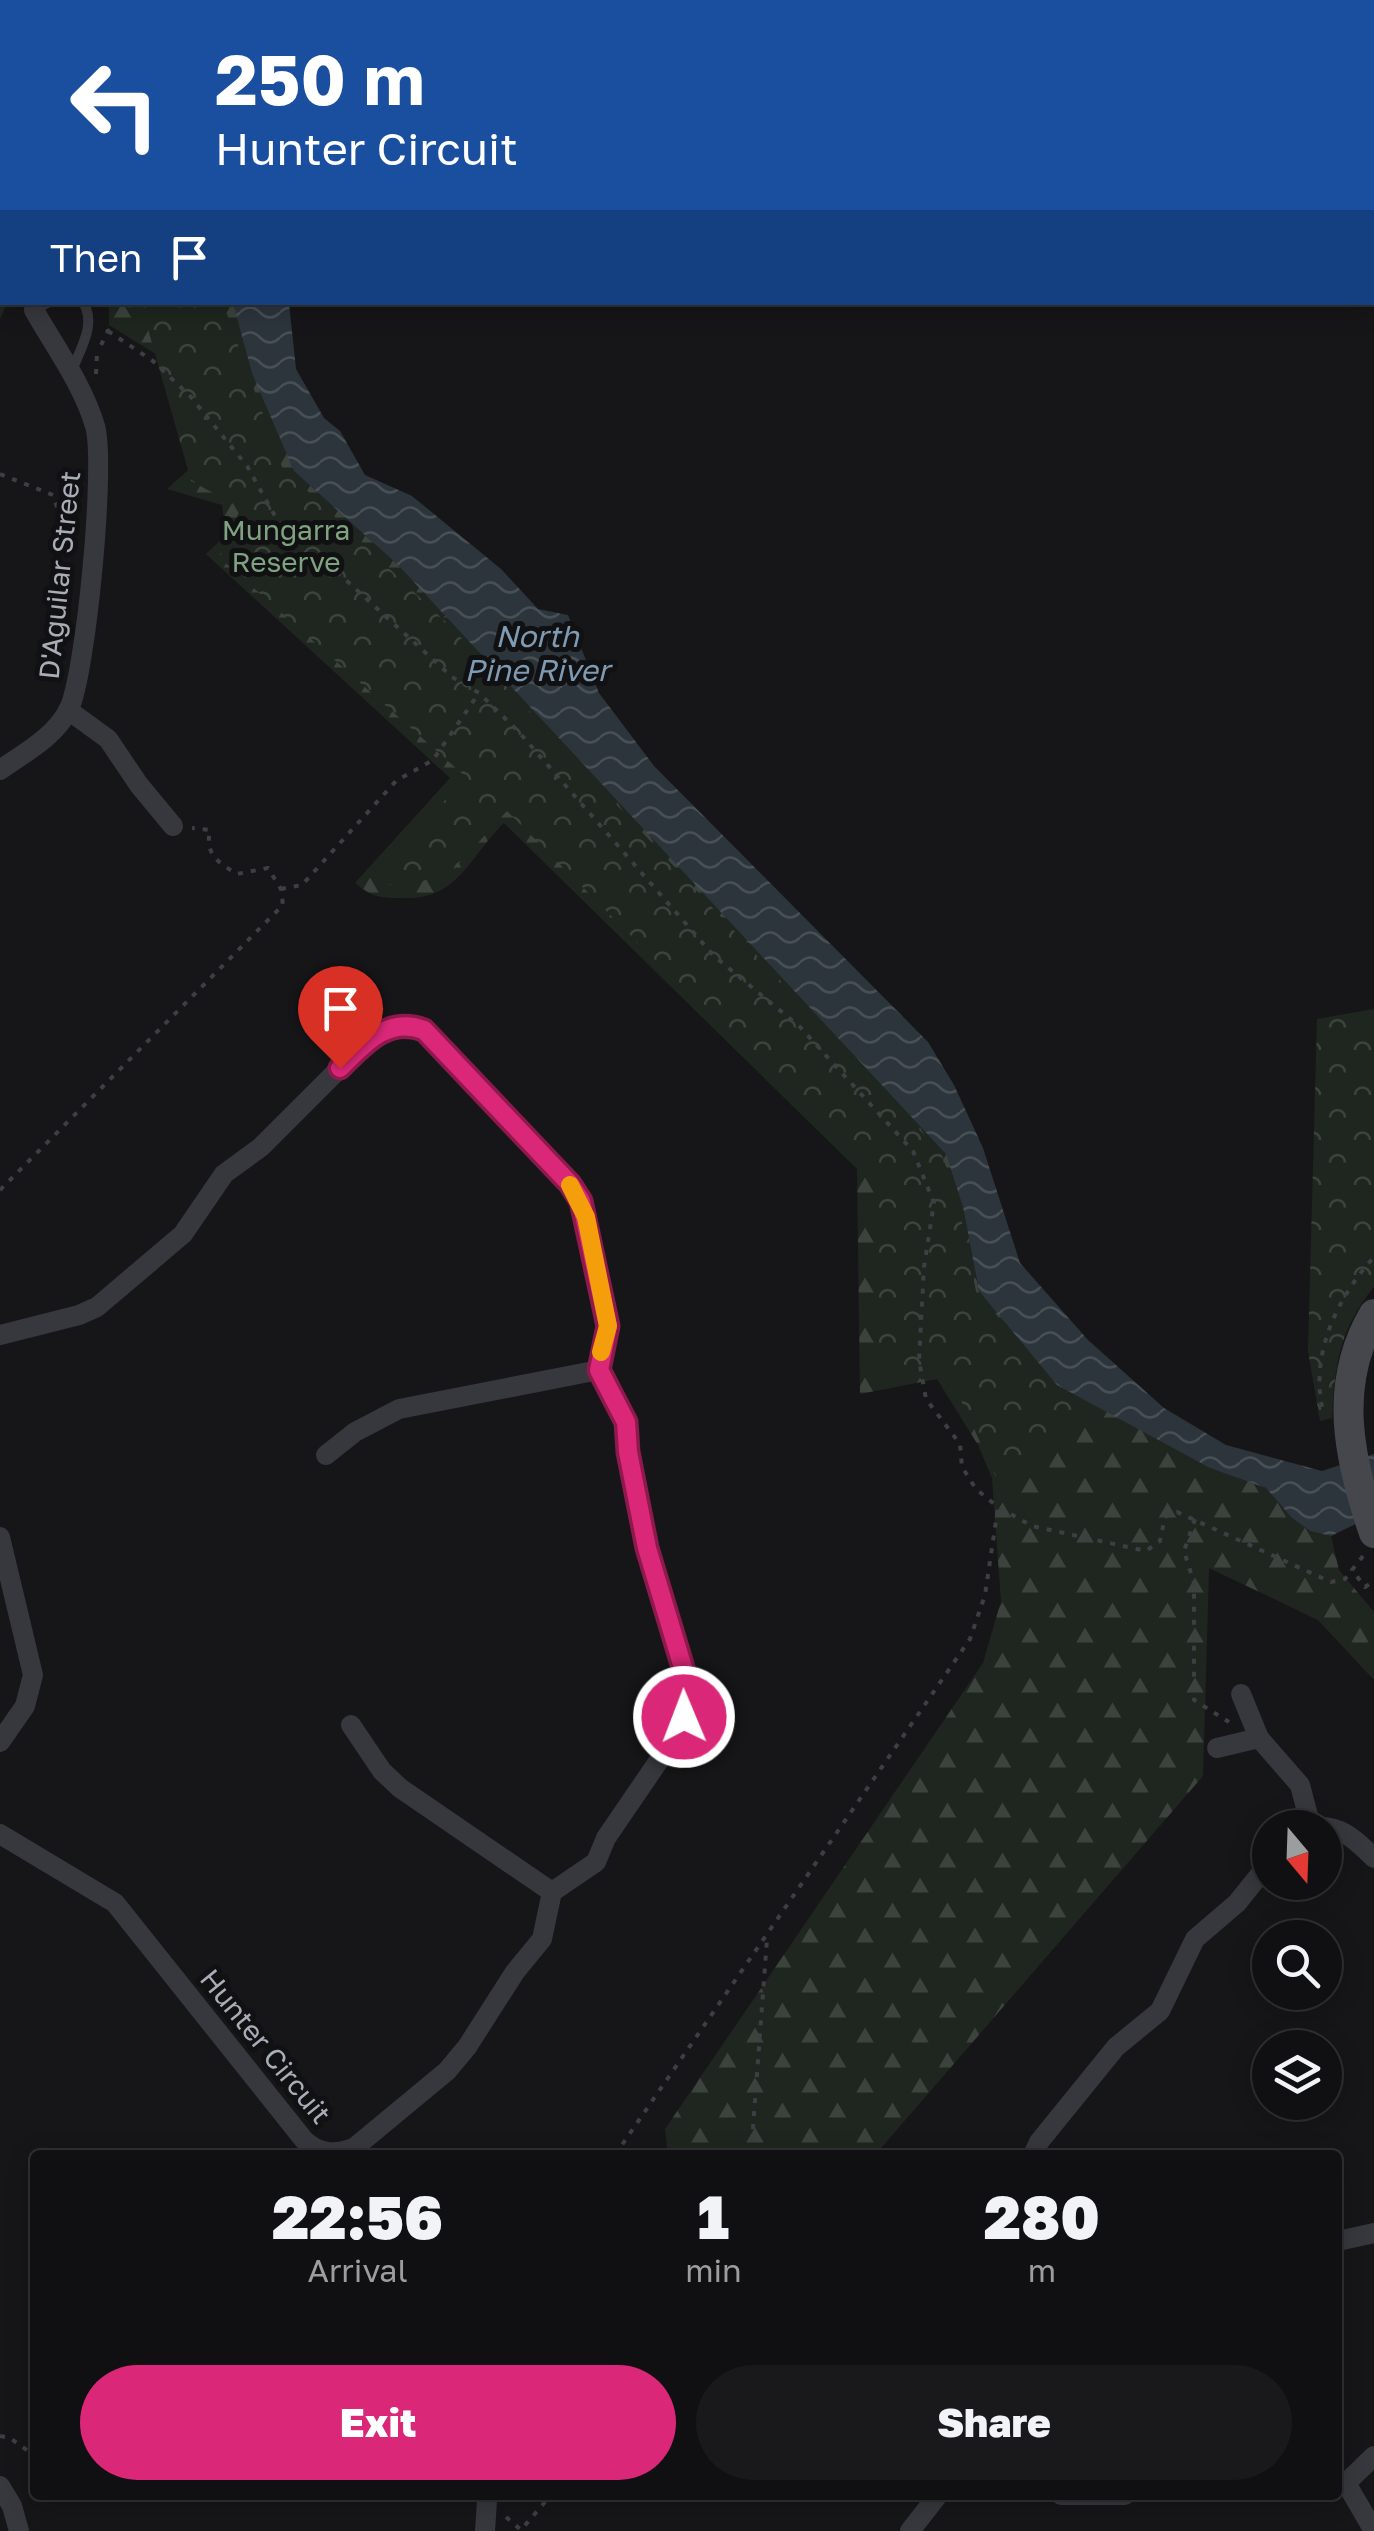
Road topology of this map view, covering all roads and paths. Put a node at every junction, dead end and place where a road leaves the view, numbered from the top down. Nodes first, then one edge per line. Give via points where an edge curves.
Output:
1 (38, 305) edge
2 (85, 305) edge
3 (70, 375) junction
4 (96, 378) dead end
5 (0, 474) edge
6 (94, 541) junction
7 (479, 694) junction
8 (68, 710) junction
9 (0, 770) edge
10 (172, 826) joint
11 (281, 889) junction
12 (0, 1190) edge
13 (1374, 1314) edge
14 (0, 1334) edge
15 (599, 1370) junction
16 (326, 1455) dead end
17 (998, 1507) junction
18 (1195, 1520) junction
19 (1369, 1536) edge
20 (0, 1537) edge
21 (1352, 1570) junction
22 (1374, 1581) edge
23 (1242, 1694) dead end
24 (351, 1724) dead end
25 (1259, 1738) junction
26 (0, 1742) edge
27 (1217, 1748) dead end
28 (1307, 1810) edge
29 (1342, 1830) edge
30 (0, 1834) edge
31 (1374, 1858) edge
32 (1252, 1884) edge
33 (552, 1892) junction
34 (768, 1934) junction
35 (318, 2150) edge
36 (348, 2150) edge
37 (618, 2150) edge
38 (750, 2150) edge
39 (1035, 2150) edge
40 (1374, 2233) edge
41 (1342, 2240) edge
42 (0, 2436) edge
43 (30, 2452) edge
44 (1374, 2456) edge
45 (1342, 2483) edge
46 (0, 2486) edge
47 (547, 2500) edge
48 (934, 2500) edge
49 (487, 2501) joint
50 (19, 2531) edge
51 (485, 2531) edge
52 (910, 2531) edge
53 (1374, 2531) edge

1 - 3 street, D'Aguilar Street
2 - 3 lane via 90,323
3 - 6 street, D'Aguilar Street via 96,427
4 - 7 path via 108,331 153,360 247,466 285,534
5 - 6 path via 53,495 68,540
6 - 8 street, D'Aguilar Street
7 - 11 path via 432,760 396,781 302,884
7 - 17 path via 714,956 800,1027 913,1151 934,1203 919,1360 926,1399 960,1444 962,1467 976,1489
8 - 9 street, D'Aguilar Street via 57,727
8 - 10 street via 108,739
10 - 11 path via 210,830 207,845 216,862 236,874 268,868
11 - 12 path via 284,905 272,920
13 - 19 main road via 1358,1348 1346,1422
14 - 15 street via 97,1307 183,1234 224,1174 262,1147 366,1042 390,1028 414,1026 434,1037 581,1201 608,1326
15 - 16 street via 398,1409
15 - 33 street via 626,1422 647,1548 688,1703 676,1734 596,1862
17 - 18 path via 1032,1526 1146,1552 1160,1541 1165,1518 1177,1512
17 - 34 path via 986,1595 970,1640
18 - 21 path via 1331,1582
18 - 25 path via 1184,1550 1194,1583 1194,1700
19 - 21 path
20 - 26 street via 33,1675 25,1706
21 - 22 path via 1364,1587
23 - 25 street
24 - 33 street via 400,1788
25 - 27 street
25 - 28 street via 1300,1785
29 - 31 street
30 - 35 street, Hunter Circuit via 115,1902
32 - 39 street via 1194,1939 1160,2011 1116,2047
33 - 36 street, Hunter Circuit via 542,1939 467,2047 447,2071
34 - 37 path
34 - 38 path
40 - 41 street
42 - 43 path
44 - 45 street
45 - 53 street
46 - 50 street
47 - 49 path via 521,2530
48 - 52 street
49 - 51 street

